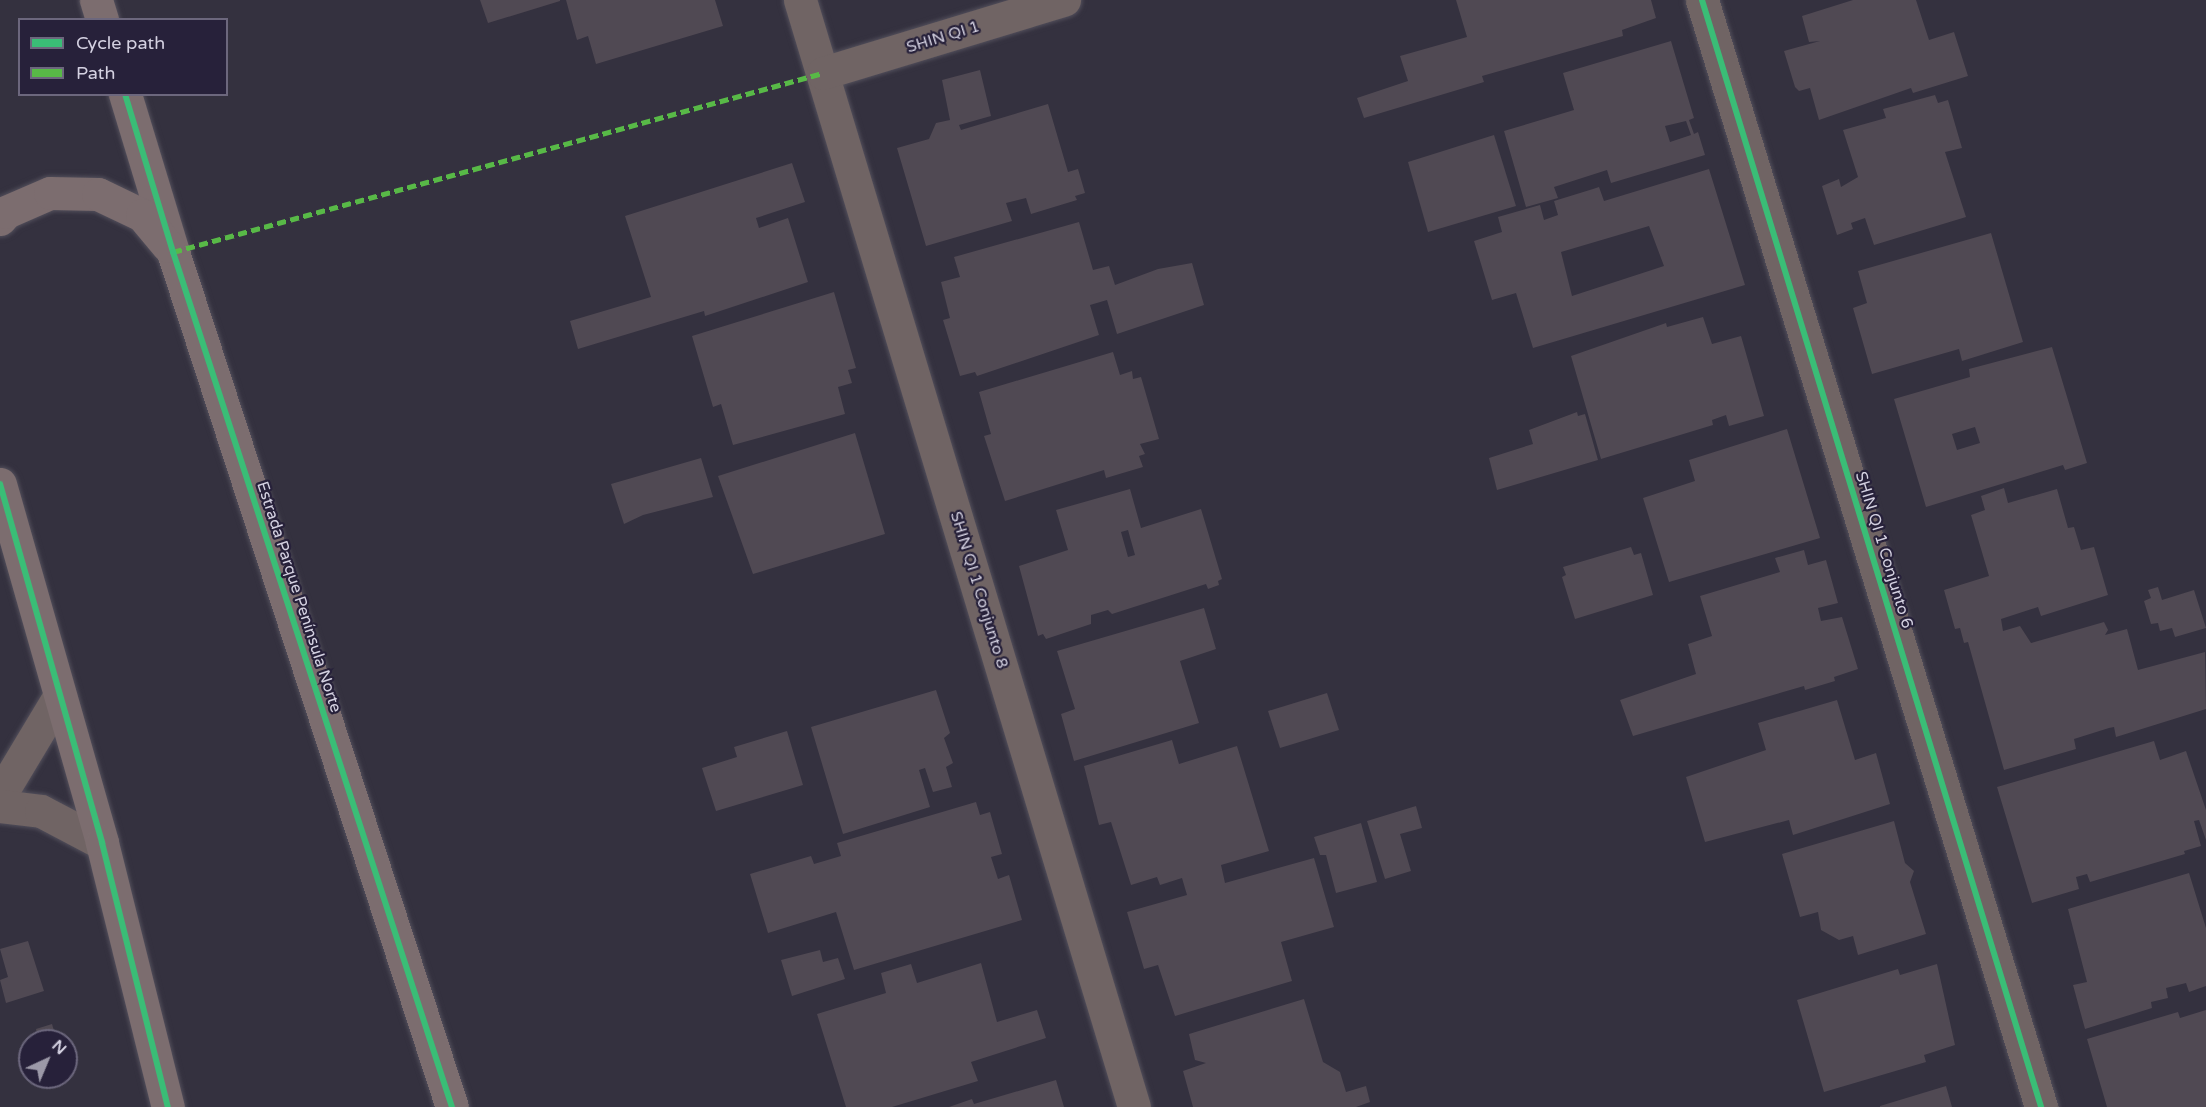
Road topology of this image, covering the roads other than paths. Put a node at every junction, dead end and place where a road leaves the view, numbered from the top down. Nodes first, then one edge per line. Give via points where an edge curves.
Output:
1 (96, 0) edge
2 (800, 0) edge
3 (1064, 0) edge
4 (1702, 0) edge
5 (101, 18) edge
6 (823, 73) junction
7 (126, 96) edge
8 (0, 219) edge
9 (172, 252) junction
10 (0, 484) edge
11 (59, 696) junction
12 (0, 795) edge
13 (0, 806) edge
14 (102, 843) junction
15 (168, 1107) edge
16 (452, 1107) edge
17 (1134, 1107) edge
18 (2041, 1107) edge

1 - 5 main road
2 - 6 street, SHIN QI 1 Conjunto 8
3 - 6 street, SHIN QI 1
4 - 18 street, SHIN QI 1 Conjunto 6
6 - 17 street, SHIN QI 1 Conjunto 8
7 - 9 main road, Estrada Parque Península Norte
8 - 9 main road via 6,212 50,193 98,194 142,215
9 - 16 main road, Estrada Parque Península Norte
10 - 11 main road
11 - 12 street
11 - 14 main road
13 - 14 street via 41,811
14 - 15 main road

